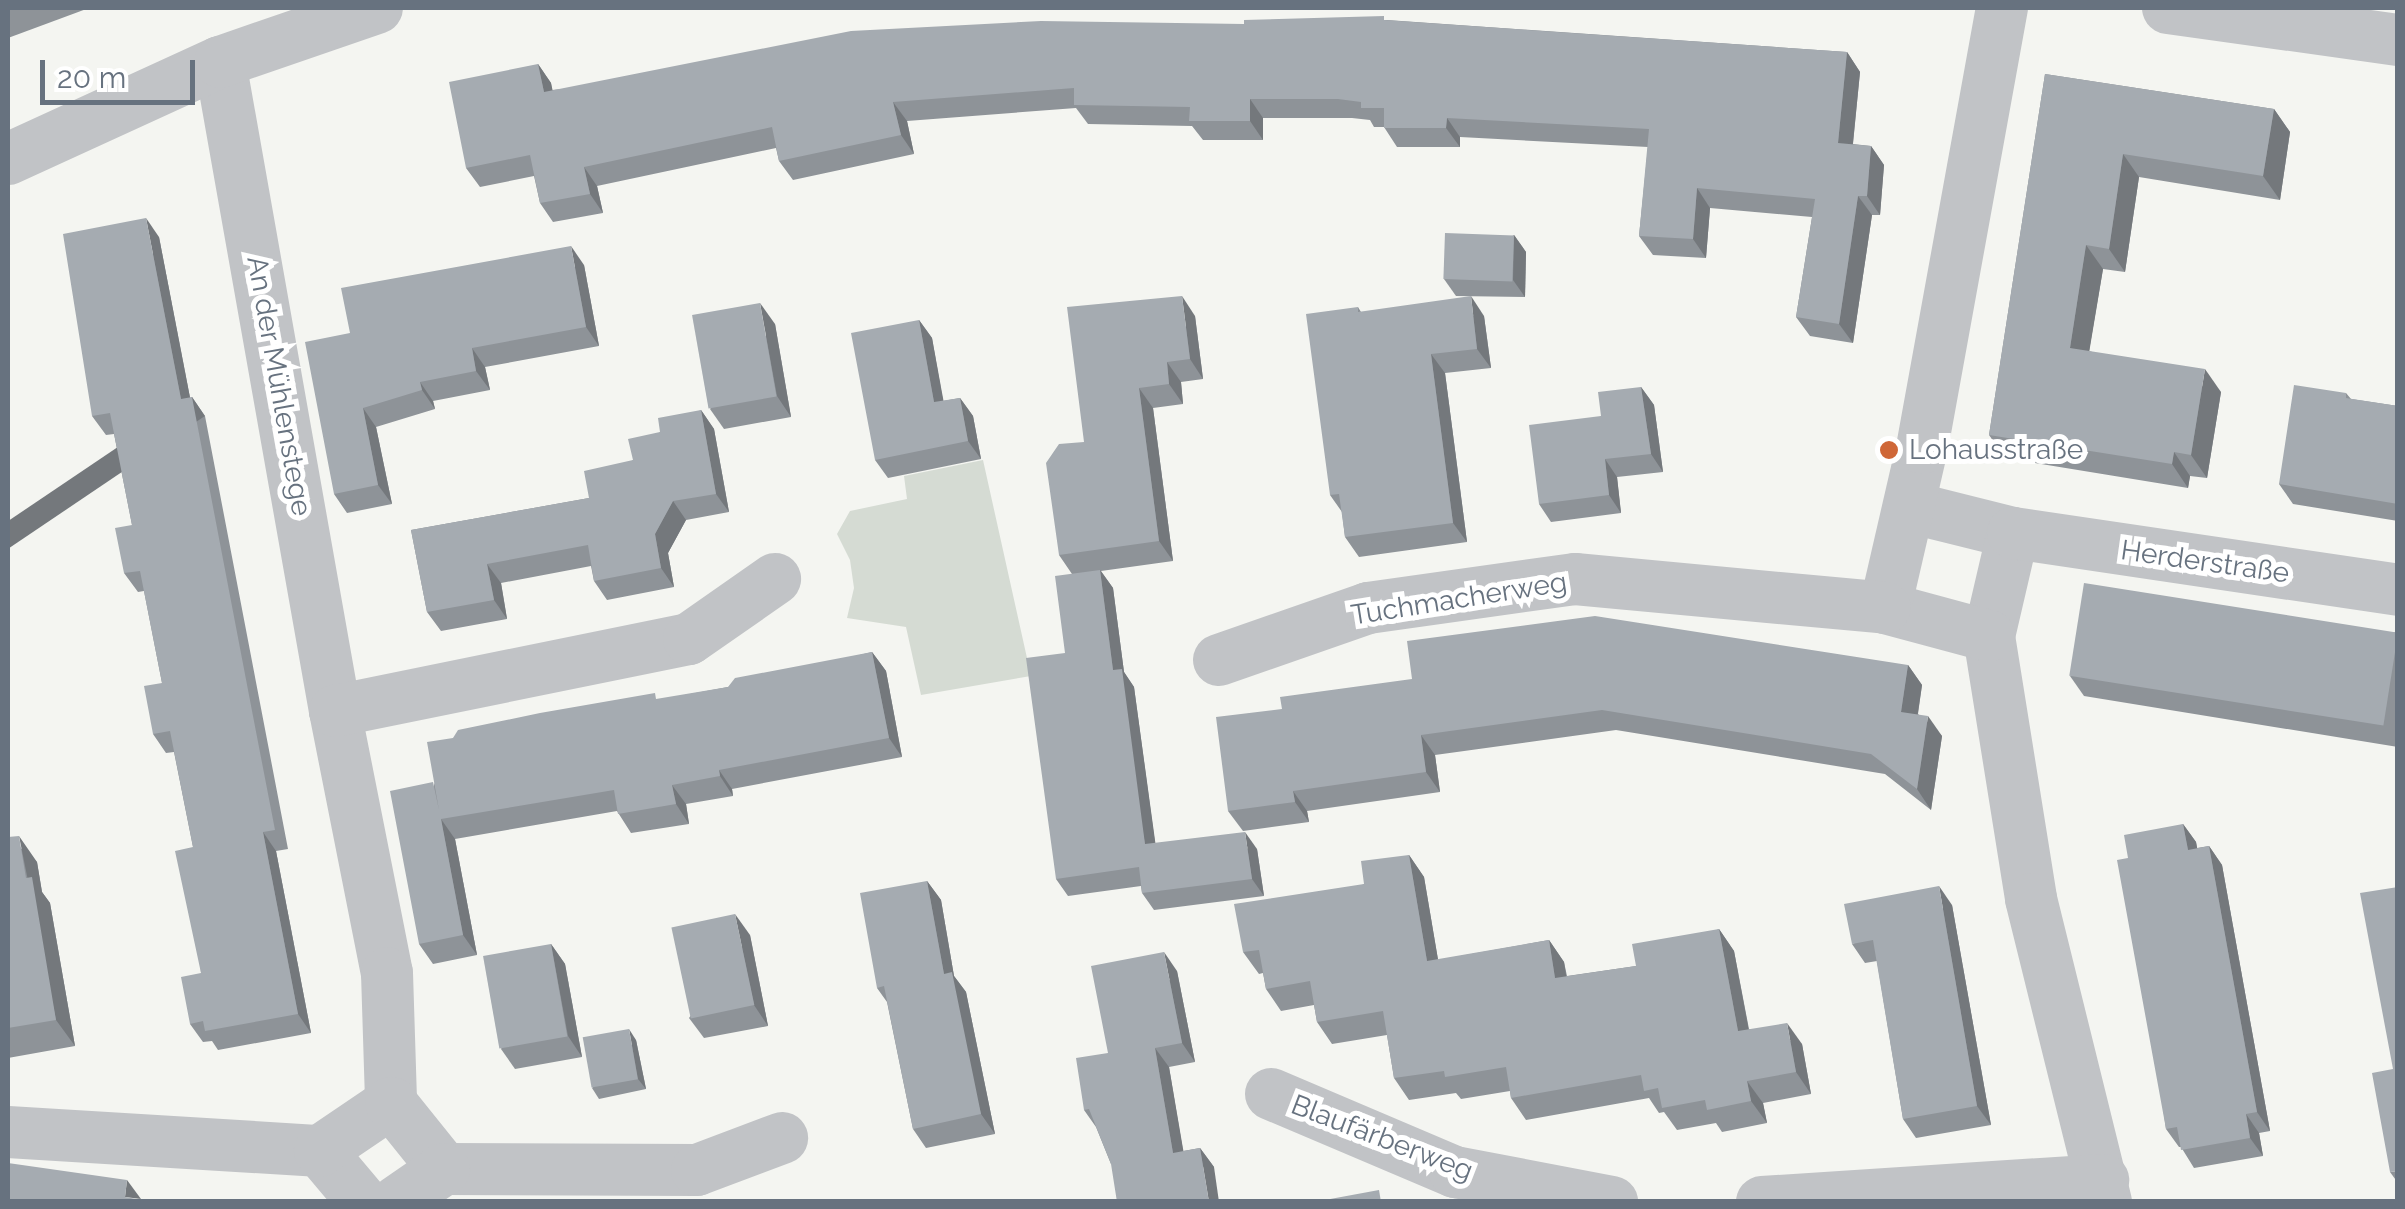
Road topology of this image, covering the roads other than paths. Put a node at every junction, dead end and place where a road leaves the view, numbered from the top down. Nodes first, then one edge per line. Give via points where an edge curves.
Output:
1 (377, 8) edge
2 (2002, 8) edge
3 (2168, 8) edge
4 (2398, 40) edge
5 (220, 62) junction
6 (8, 159) edge
7 (1909, 507) junction
8 (2013, 533) junction
9 (775, 579) dead end
10 (2398, 590) edge
11 (1885, 608) junction
12 (1989, 636) junction
13 (1219, 660) dead end
14 (335, 711) junction
15 (1271, 1094) dead end
16 (391, 1103) junction
17 (8, 1132) edge
18 (782, 1138) dead end
19 (320, 1151) junction
20 (444, 1169) junction
21 (2104, 1191) edge
22 (364, 1202) edge
23 (396, 1202) edge
24 (1612, 1202) edge
25 (1762, 1202) edge

1 - 5 street
2 - 7 street
3 - 4 street
5 - 6 street
5 - 14 street, An der Mühlenstege
7 - 8 street
7 - 11 street
8 - 10 street, Herderstraße
8 - 12 street
9 - 14 street via 690,639
11 - 12 street
11 - 13 street, Tuchmacherweg via 1575,580 1368,608
12 - 21 street via 2031,899
14 - 16 street, An der Mühlenstege via 387,973
15 - 24 street, Blaufärberweg via 1455,1172
16 - 19 street
16 - 20 street
17 - 19 street
18 - 20 street via 697,1170
19 - 22 street
20 - 23 street
21 - 25 street

